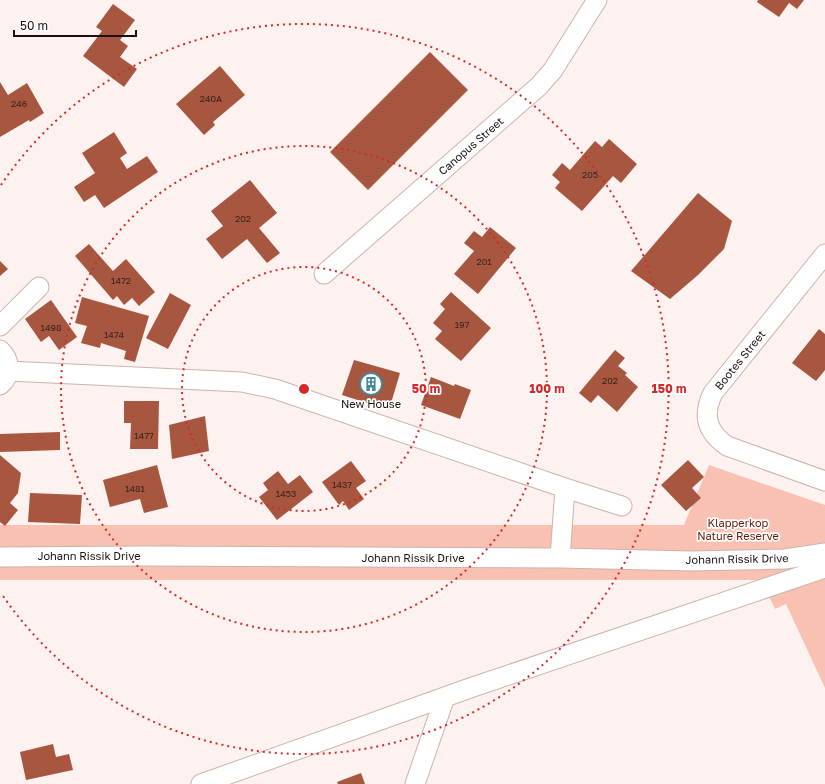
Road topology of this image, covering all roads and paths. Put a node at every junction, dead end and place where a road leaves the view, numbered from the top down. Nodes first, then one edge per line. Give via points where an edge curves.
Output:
1 (597, 0) edge
2 (825, 254) edge
3 (324, 274) dead end
4 (39, 287) dead end
5 (0, 326) edge
6 (0, 350) edge
7 (4, 378) edge
8 (825, 481) edge
9 (565, 488) junction
10 (622, 506) dead end
11 (825, 553) edge
12 (0, 557) edge
13 (560, 558) junction
14 (825, 568) edge
15 (445, 697) junction
16 (201, 784) edge
17 (415, 784) edge

1 - 3 street, Canopus Street via 554,70 539,86
2 - 8 street, Bootes Street via 713,392 707,409 711,429 727,446
4 - 5 street
6 - 7 street via 8,364
7 - 9 street via 227,381 258,385
9 - 10 street
9 - 13 street
11 - 13 street, Johann Rissik Drive via 785,559 692,561
12 - 13 street, Johann Rissik Drive
14 - 15 street
15 - 16 street
15 - 17 street

